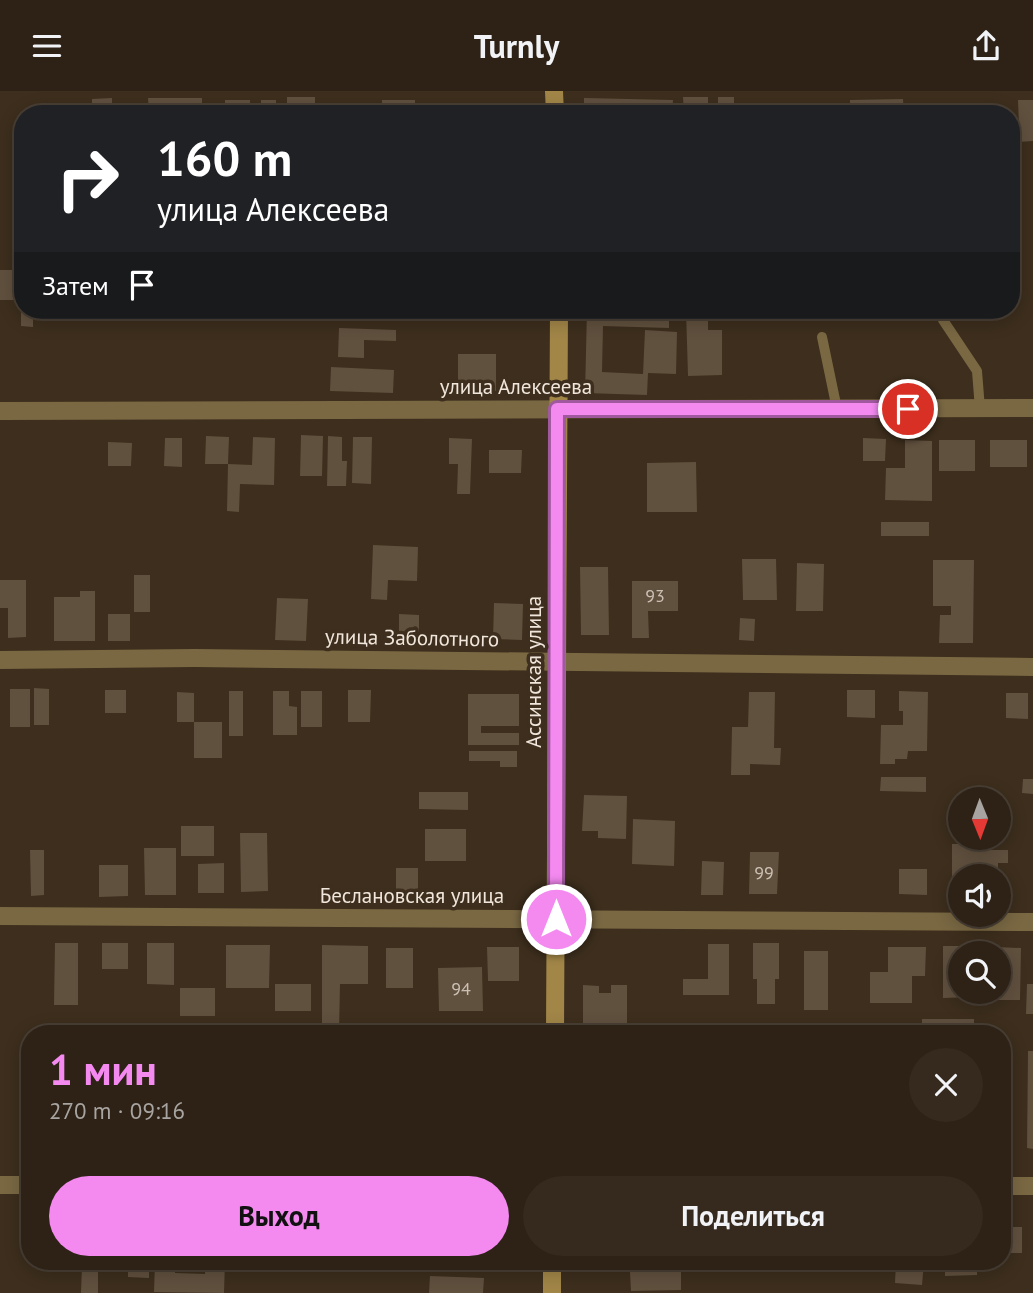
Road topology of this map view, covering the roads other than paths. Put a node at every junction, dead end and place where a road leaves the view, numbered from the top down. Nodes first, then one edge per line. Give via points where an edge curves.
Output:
1 (558, 319) edge
2 (943, 320) dead end
3 (822, 337) dead end
4 (1033, 408) edge
5 (557, 409) junction
6 (837, 409) junction
7 (980, 409) junction
8 (0, 411) edge
9 (0, 660) edge
10 (557, 663) junction
11 (1033, 667) edge
12 (0, 916) edge
13 (556, 919) junction
14 (1033, 922) edge
15 (555, 1025) edge
16 (0, 1185) edge
17 (21, 1185) edge
18 (1011, 1186) edge
19 (1033, 1186) edge
20 (552, 1270) edge
21 (552, 1293) edge

1 - 5 street, Ассинская улица
2 - 7 lane via 976,371
3 - 6 lane
4 - 7 street, улица Алексеева
5 - 6 street, улица Алексеева
5 - 8 street, улица Алексеева
5 - 10 street, Ассинская улица
6 - 7 street, улица Алексеева
9 - 10 street, улица Заболотного
10 - 11 street, улица Заболотного
10 - 13 street, Ассинская улица
12 - 13 street, Беслановская улица
13 - 14 street, Беслановская улица
13 - 15 street, Ассинская улица
16 - 17 street
18 - 19 street
20 - 21 street

